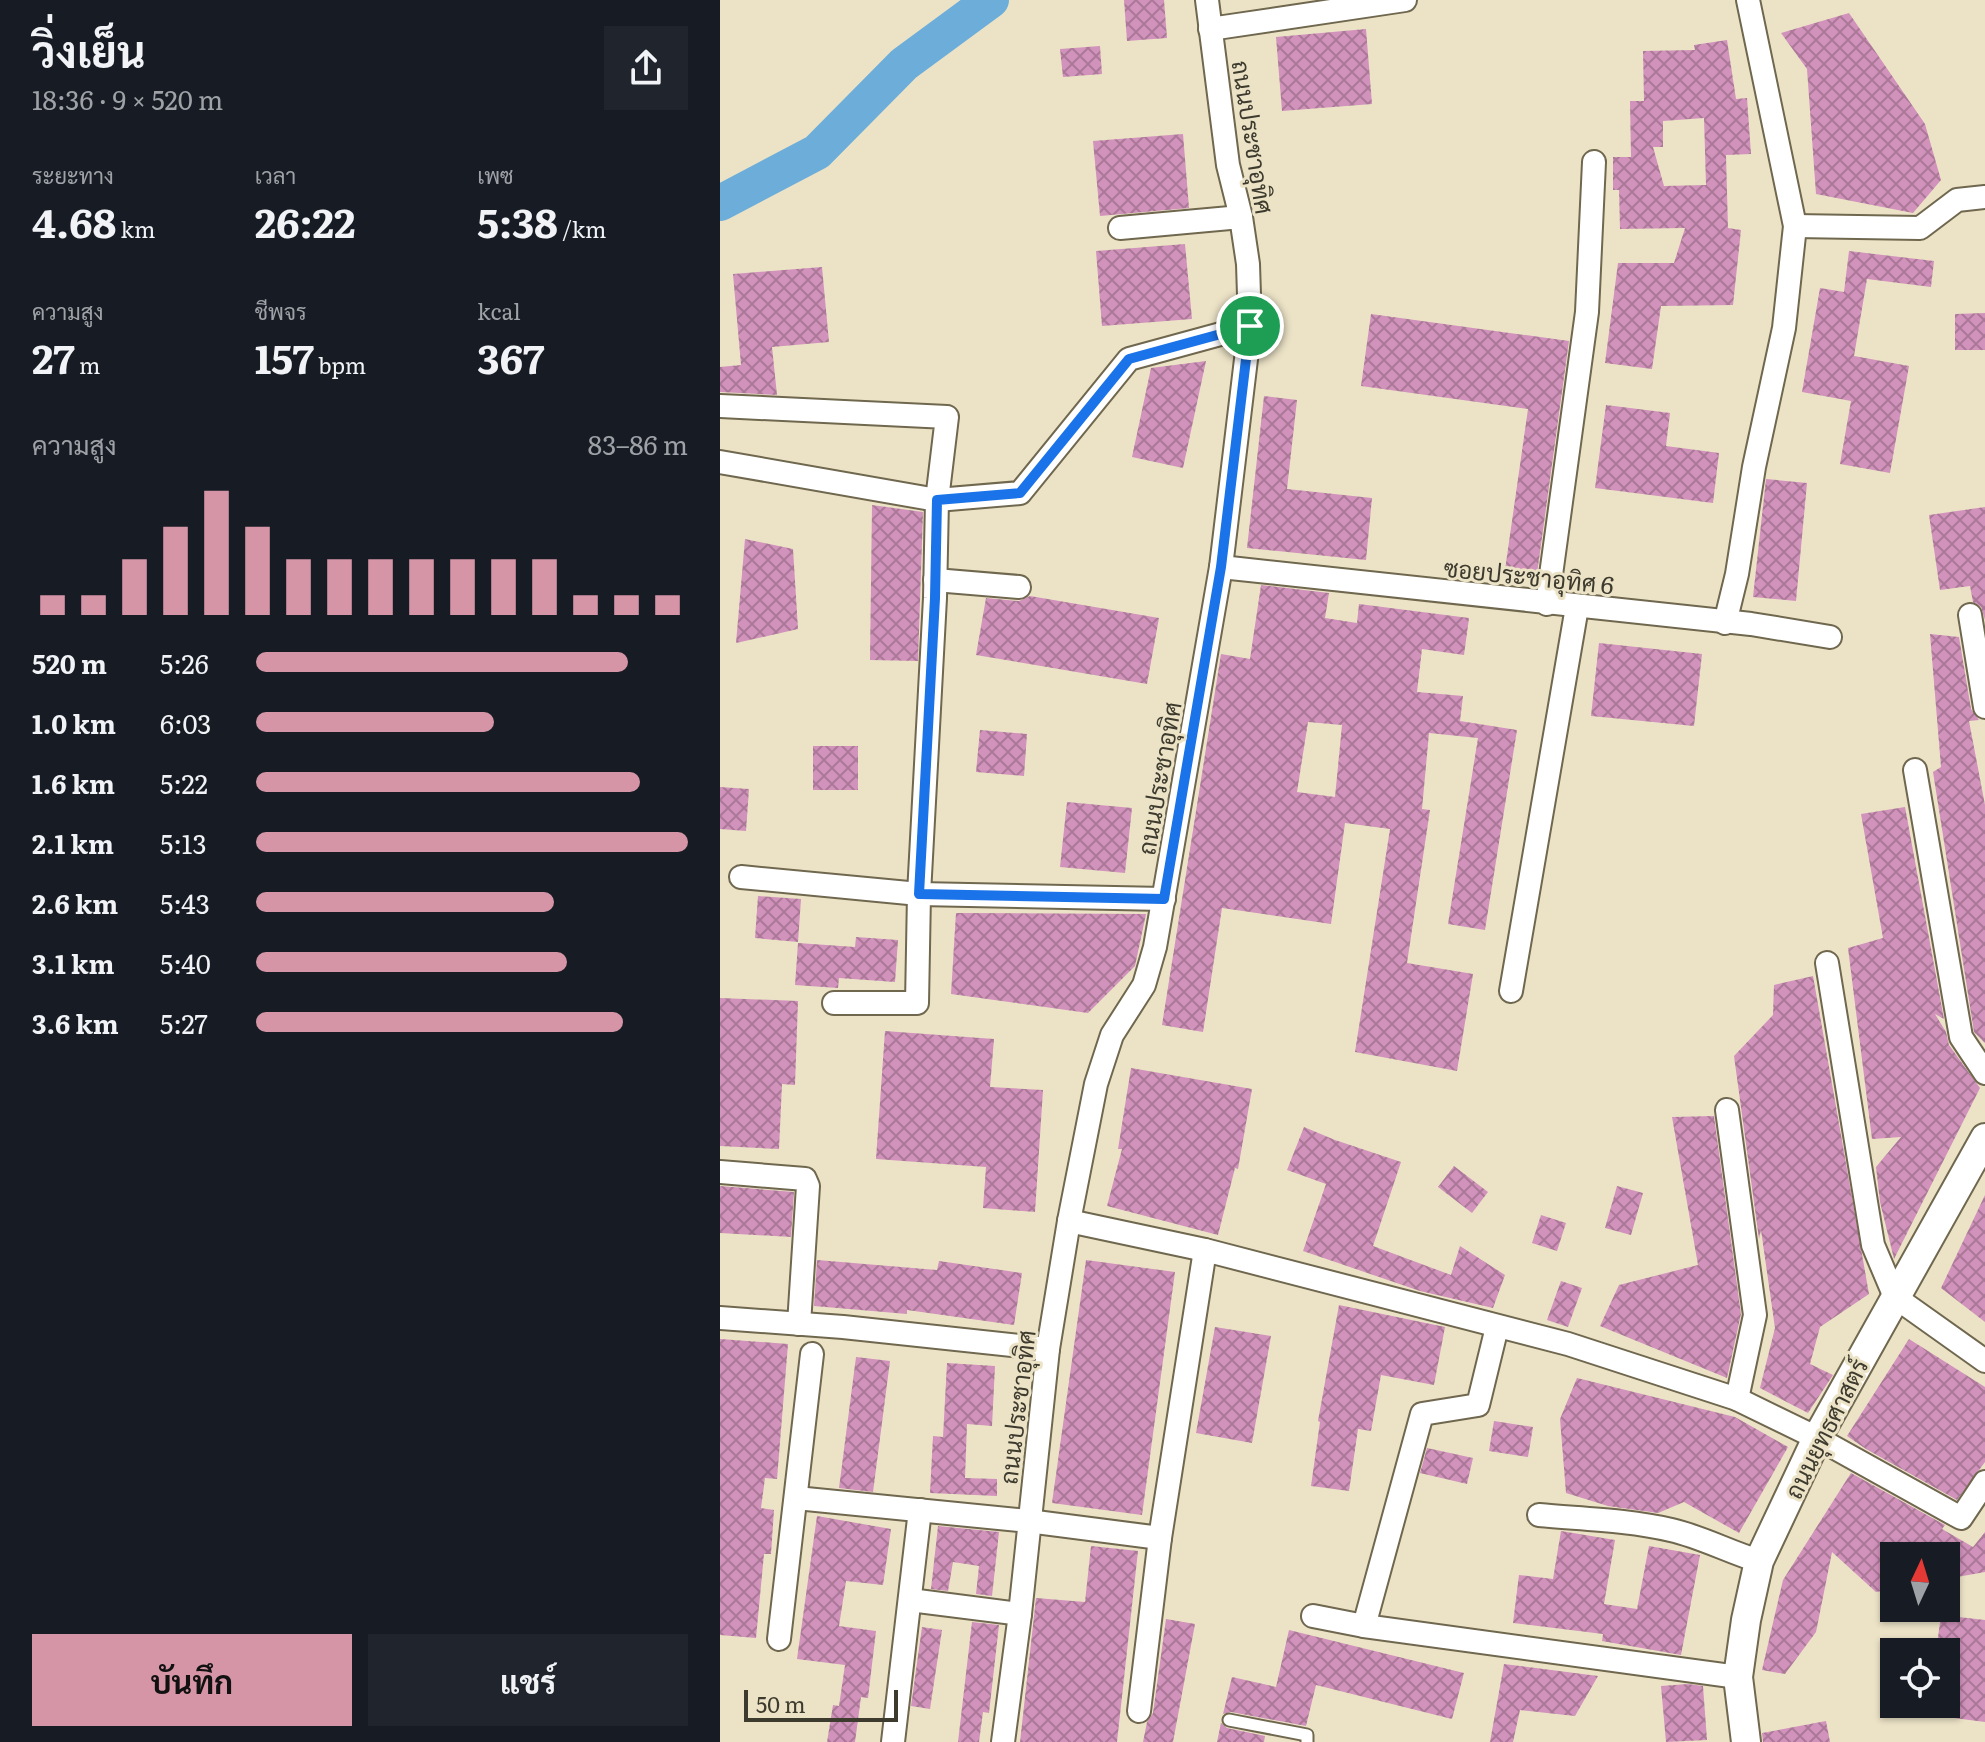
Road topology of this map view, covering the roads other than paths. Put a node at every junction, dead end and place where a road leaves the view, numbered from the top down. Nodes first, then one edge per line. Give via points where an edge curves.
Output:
1 (1207, 0) edge
2 (1405, 0) edge
3 (1748, 0) edge
4 (1210, 29) junction
5 (1594, 162) dead end
6 (1985, 197) edge
7 (1241, 217) junction
8 (1795, 226) junction
9 (1120, 228) dead end
10 (1250, 326) junction
11 (720, 406) edge
12 (720, 462) edge
13 (937, 500) junction
14 (1221, 567) junction
15 (935, 580) junction
16 (1019, 587) dead end
17 (1547, 604) junction
18 (1577, 607) junction
19 (1970, 615) dead end
20 (1725, 623) junction
21 (1830, 637) dead end
22 (1985, 707) edge
23 (1915, 770) dead end
24 (741, 877) dead end
25 (919, 894) junction
26 (1164, 899) junction
27 (1827, 963) dead end
28 (1511, 991) dead end
29 (834, 1003) dead end
30 (1985, 1073) edge
31 (1727, 1110) dead end
32 (1985, 1138) edge
33 (720, 1172) edge
34 (1069, 1221) junction
35 (1205, 1250) junction
36 (1895, 1297) junction
37 (720, 1318) edge
38 (799, 1324) junction
39 (1497, 1327) junction
40 (1048, 1349) junction
41 (812, 1354) dead end
42 (1985, 1361) edge
43 (1737, 1399) junction
44 (1817, 1438) junction
45 (1985, 1482) edge
46 (796, 1498) junction
47 (920, 1510) junction
48 (1539, 1515) dead end
49 (1028, 1521) junction
50 (1160, 1538) junction
51 (1759, 1561) junction
52 (910, 1600) junction
53 (1020, 1614) junction
54 (1313, 1616) dead end
55 (1364, 1626) junction
56 (779, 1639) dead end
57 (1738, 1677) junction
58 (1139, 1711) dead end
59 (1229, 1720) dead end
60 (893, 1742) edge
61 (1003, 1742) edge
62 (1307, 1742) edge
63 (1746, 1742) edge

1 - 4 street, ถนนประชาอุทิศ
2 - 4 street
3 - 8 street
4 - 7 street, ถนนประชาอุทิศ via 1228,165
5 - 17 street via 1585,340
6 - 8 street via 1957,200 1920,228
7 - 9 street
7 - 10 street, ถนนประชาอุทิศ
8 - 20 street via 1784,328
10 - 13 street via 1129,359 1020,493
10 - 14 street, ถนนประชาอุทิศ
11 - 13 street via 947,417
12 - 13 street
13 - 15 street
14 - 17 street, ซอยประชาอุทิศ 6
14 - 26 street, ถนนประชาอุทิศ
15 - 16 street
15 - 25 street
17 - 18 street, ซอยประชาอุทิศ 6
18 - 20 street, ซอยประชาอุทิศ 6
18 - 28 street
19 - 22 street
20 - 21 street, ซอยประชาอุทิศ 6
23 - 30 street via 1961,1037
24 - 25 street
25 - 26 street
25 - 29 street via 917,1003
26 - 34 street, ถนนประชาอุทิศ via 1144,985 1112,1035 1096,1084
27 - 36 street via 1873,1245
31 - 43 street via 1755,1315
32 - 36 street, ถนนยุทธศาสตร์
33 - 38 street via 805,1179
34 - 35 street
34 - 40 street, ถนนประชาอุทิศ
35 - 39 street
35 - 50 street
36 - 42 street
36 - 44 street, ถนนยุทธศาสตร์
37 - 38 street
38 - 40 street
39 - 43 street via 1568,1344
39 - 55 street via 1478,1405 1422,1414
40 - 49 street, ถนนประชาอุทิศ
41 - 46 street
43 - 44 street
44 - 45 street via 1961,1518
44 - 51 street, ถนนยุทธศาสตร์
46 - 47 street
46 - 56 street
47 - 49 street
47 - 52 street
48 - 51 street via 1669,1529
49 - 50 street
49 - 53 street, ถนนประชาอุทิศ
50 - 58 street
51 - 57 street, ถนนยุทธศาสตร์
52 - 53 street
52 - 60 street
53 - 61 street, ถนนประชาอุทิศ
54 - 55 street
55 - 57 street
57 - 63 street, ถนนยุทธศาสตร์
59 - 62 lane via 1307,1735

